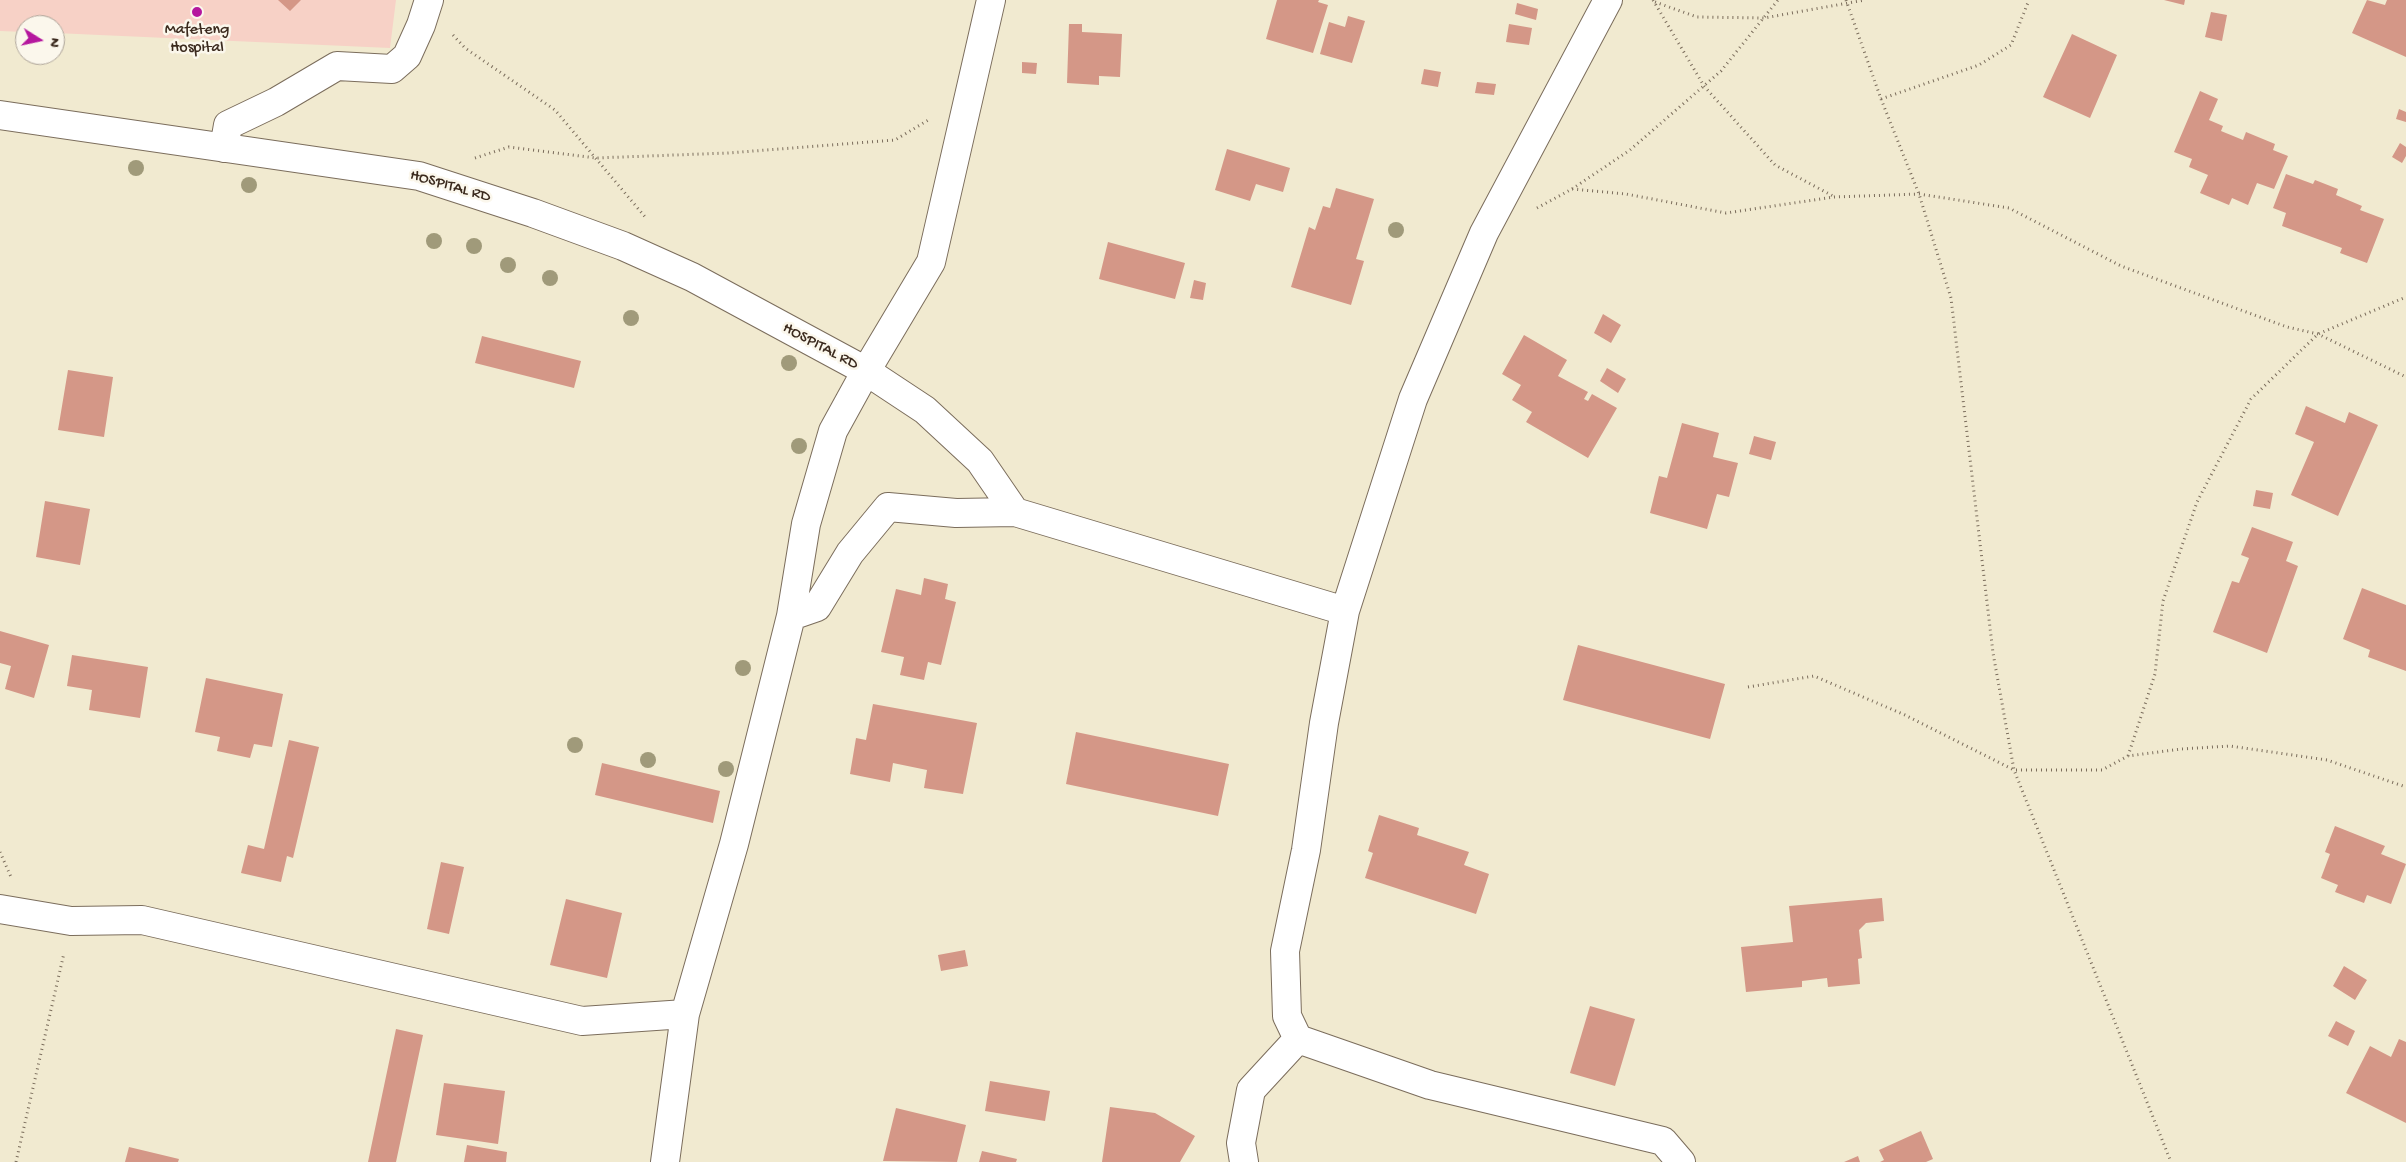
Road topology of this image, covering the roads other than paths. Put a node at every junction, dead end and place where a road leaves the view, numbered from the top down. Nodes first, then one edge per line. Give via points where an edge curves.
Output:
1 (991, 0) edge
2 (1608, 0) edge
3 (429, 3) edge
4 (0, 114) edge
5 (224, 148) junction
6 (866, 371) junction
7 (1015, 512) junction
8 (1345, 611) junction
9 (791, 616) junction
10 (0, 908) edge
11 (686, 1014) junction
12 (1298, 1039) junction
13 (665, 1162) edge
14 (1244, 1162) edge
15 (1681, 1162) edge

1 - 6 street via 932,262
2 - 8 street via 1484,233 1413,399
3 - 5 street via 407,56 392,70 337,66 276,102 228,125
4 - 5 street, HOSPITAL RD
5 - 6 street, HOSPITAL RD via 419,176 533,213 623,246 692,277
6 - 7 street, HOSPITAL RD via 925,410 973,455
6 - 9 street via 832,431 806,524
7 - 8 street
7 - 9 street via 956,513 888,507 850,553 817,607
8 - 12 street via 1324,723 1306,850 1285,950 1287,1016
9 - 11 street via 734,844
10 - 11 street via 71,921 142,920 582,1021
11 - 13 street
12 - 14 street via 1251,1090 1241,1143
12 - 15 street via 1430,1085 1663,1140

